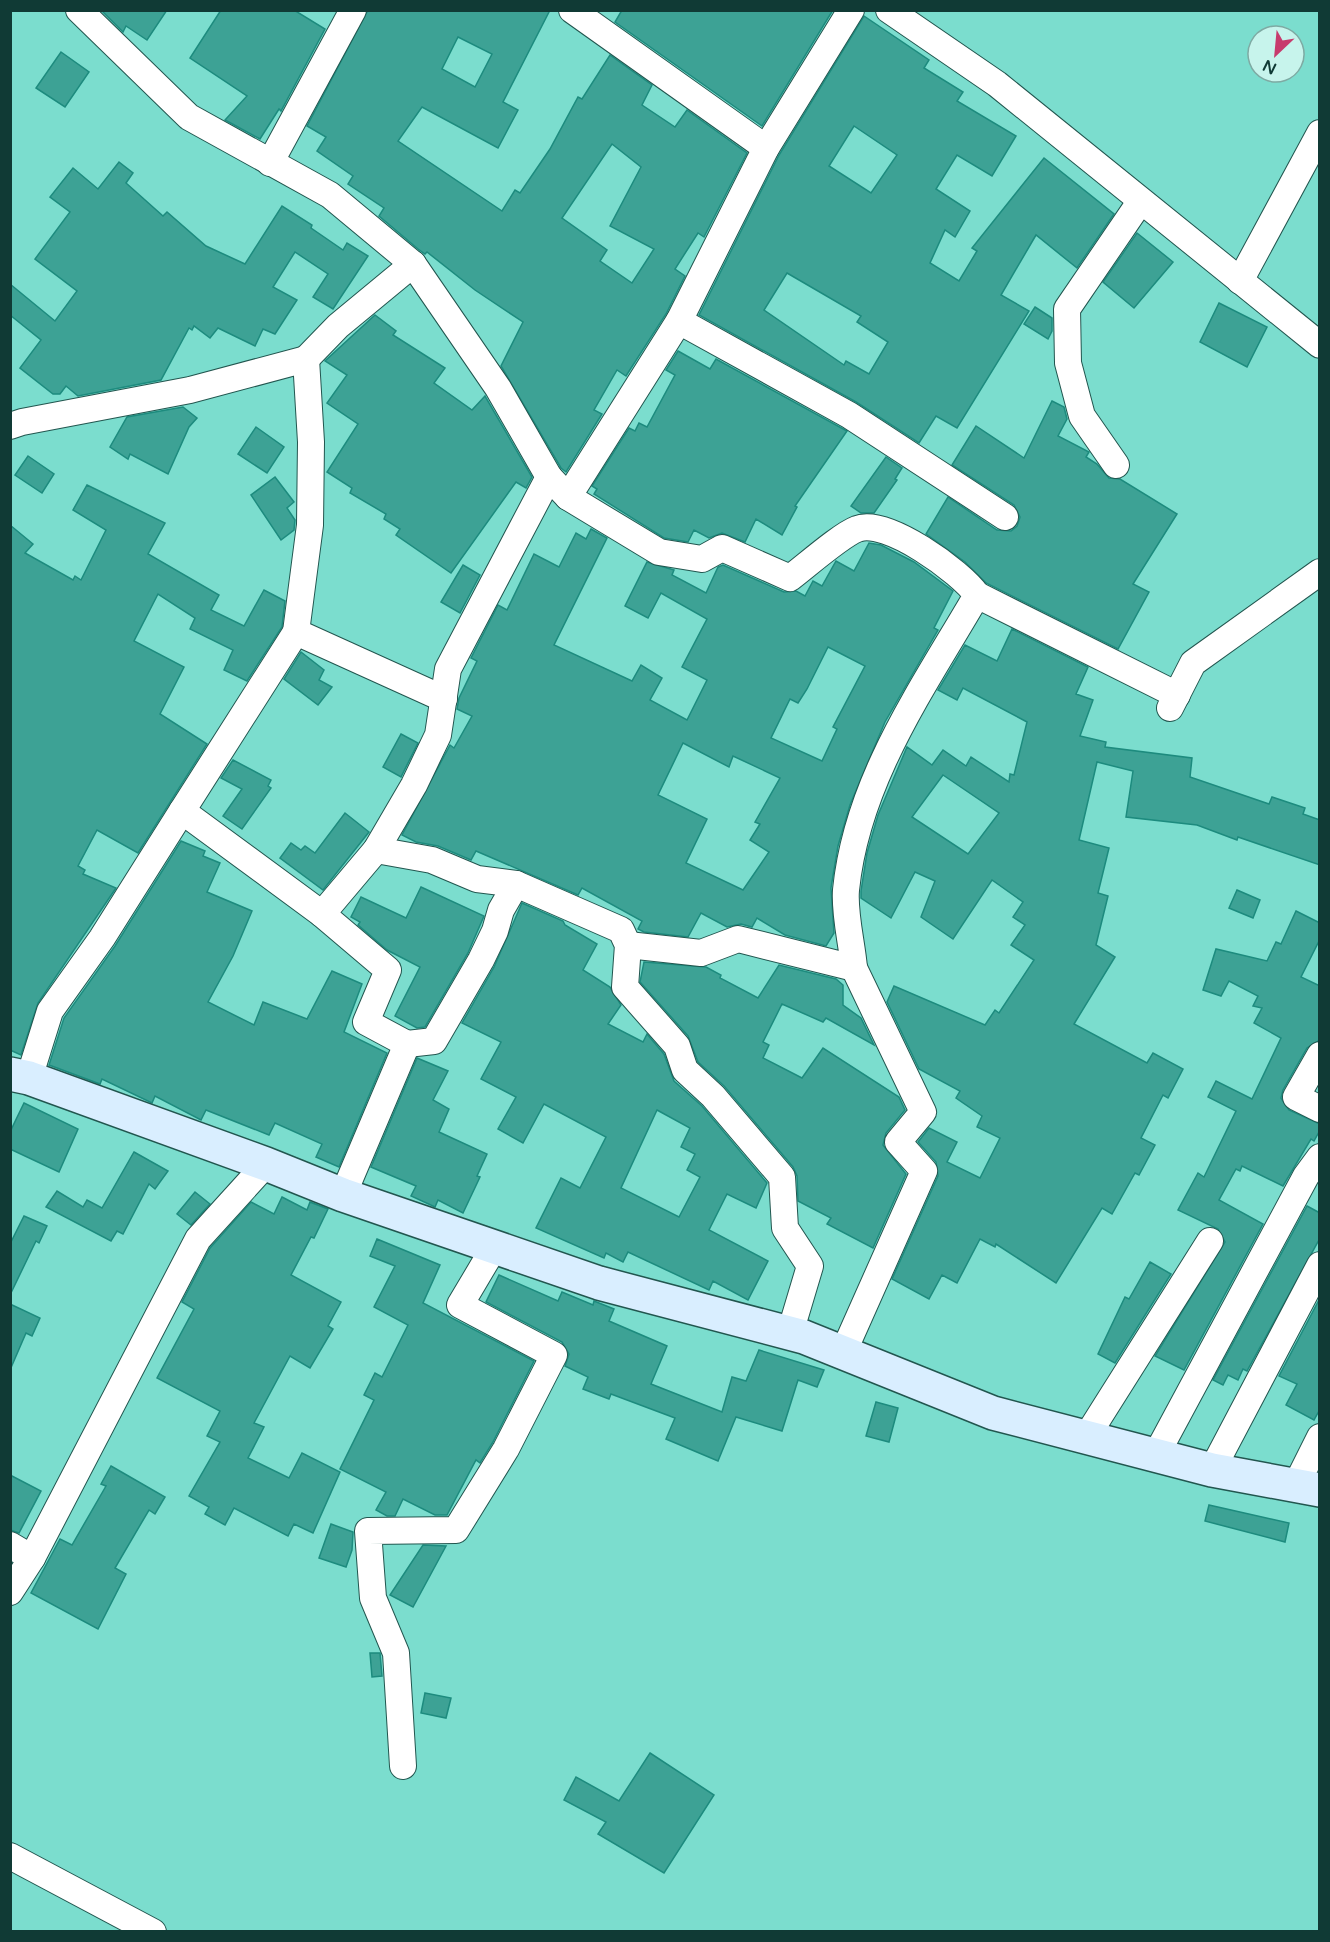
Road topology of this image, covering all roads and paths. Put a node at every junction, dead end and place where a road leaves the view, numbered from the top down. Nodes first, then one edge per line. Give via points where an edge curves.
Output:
1 (79, 10) edge
2 (353, 10) edge
3 (572, 10) edge
4 (851, 10) edge
5 (889, 10) edge
6 (1320, 133) edge
7 (766, 148) junction
8 (270, 163) junction
9 (1140, 202) junction
10 (413, 264) junction
11 (1240, 281) junction
12 (679, 321) junction
13 (1320, 345) edge
14 (306, 359) junction
15 (10, 426) edge
16 (1116, 465) dead end
17 (549, 477) junction
18 (568, 497) junction
19 (1005, 517) dead end
20 (1320, 572) edge
21 (977, 595) junction
22 (296, 632) junction
23 (444, 699) junction
24 (182, 811) junction
25 (376, 850) junction
26 (516, 884) junction
27 (322, 914) junction
28 (628, 945) junction
29 (854, 968) junction
30 (407, 1044) junction
31 (1320, 1055) edge
32 (20, 1076) edge
33 (1320, 1109) edge
34 (1320, 1157) edge
35 (266, 1164) junction
36 (343, 1195) junction
37 (1210, 1241) dead end
38 (495, 1246) junction
39 (1320, 1265) edge
40 (790, 1334) junction
41 (843, 1353) junction
42 (1087, 1436) junction
43 (1320, 1437) edge
44 (1156, 1455) junction
45 (1212, 1470) junction
46 (1308, 1488) edge
47 (21, 1551) edge
48 (10, 1592) edge
49 (403, 1767) dead end
50 (10, 1856) edge
51 (153, 1932) edge

1 - 8 street via 189,117
2 - 8 street
3 - 7 street
4 - 7 street
5 - 9 street via 997,84
6 - 11 street
7 - 12 street
8 - 10 street via 330,195
9 - 11 street
9 - 16 street via 1067,309 1068,363 1082,416
10 - 14 street via 338,326
10 - 17 street via 498,388
11 - 13 street
12 - 18 street
12 - 19 street via 849,415
14 - 15 street via 190,390
14 - 22 street via 310,525
17 - 18 street
17 - 23 street via 448,669
18 - 21 street via 659,552 702,559 722,548 790,578 858,528 880,528 904,539 967,581
20 - 21 street via 1193,663 1173,702
21 - 29 street via 890,745 854,837 846,893
22 - 23 street
22 - 24 street
23 - 25 street via 438,735
24 - 27 street
24 - 32 street via 102,938 50,1011
25 - 26 street via 432,860 477,879
25 - 27 street
26 - 28 street via 621,930
26 - 30 street via 481,960 434,1041
27 - 30 street via 388,970 366,1023
28 - 29 street via 701,953 738,939
28 - 40 street via 625,987 677,1046 685,1070 713,1096 782,1177 785,1228 810,1266
29 - 41 street via 923,1112 898,1142 924,1171
30 - 36 street
31 - 33 street via 1296,1097
32 - 35 main road
34 - 44 street via 1306,1176
35 - 36 main road
35 - 47 street via 198,1239
36 - 38 main road
37 - 42 street
38 - 40 main road via 599,1283
38 - 49 street via 460,1305 554,1355 506,1449 456,1530 368,1531 374,1598 396,1653
39 - 45 street
40 - 41 main road
41 - 42 main road via 993,1413
42 - 44 main road
43 - 46 street
44 - 45 main road
45 - 46 main road
47 - 48 street
50 - 51 street

